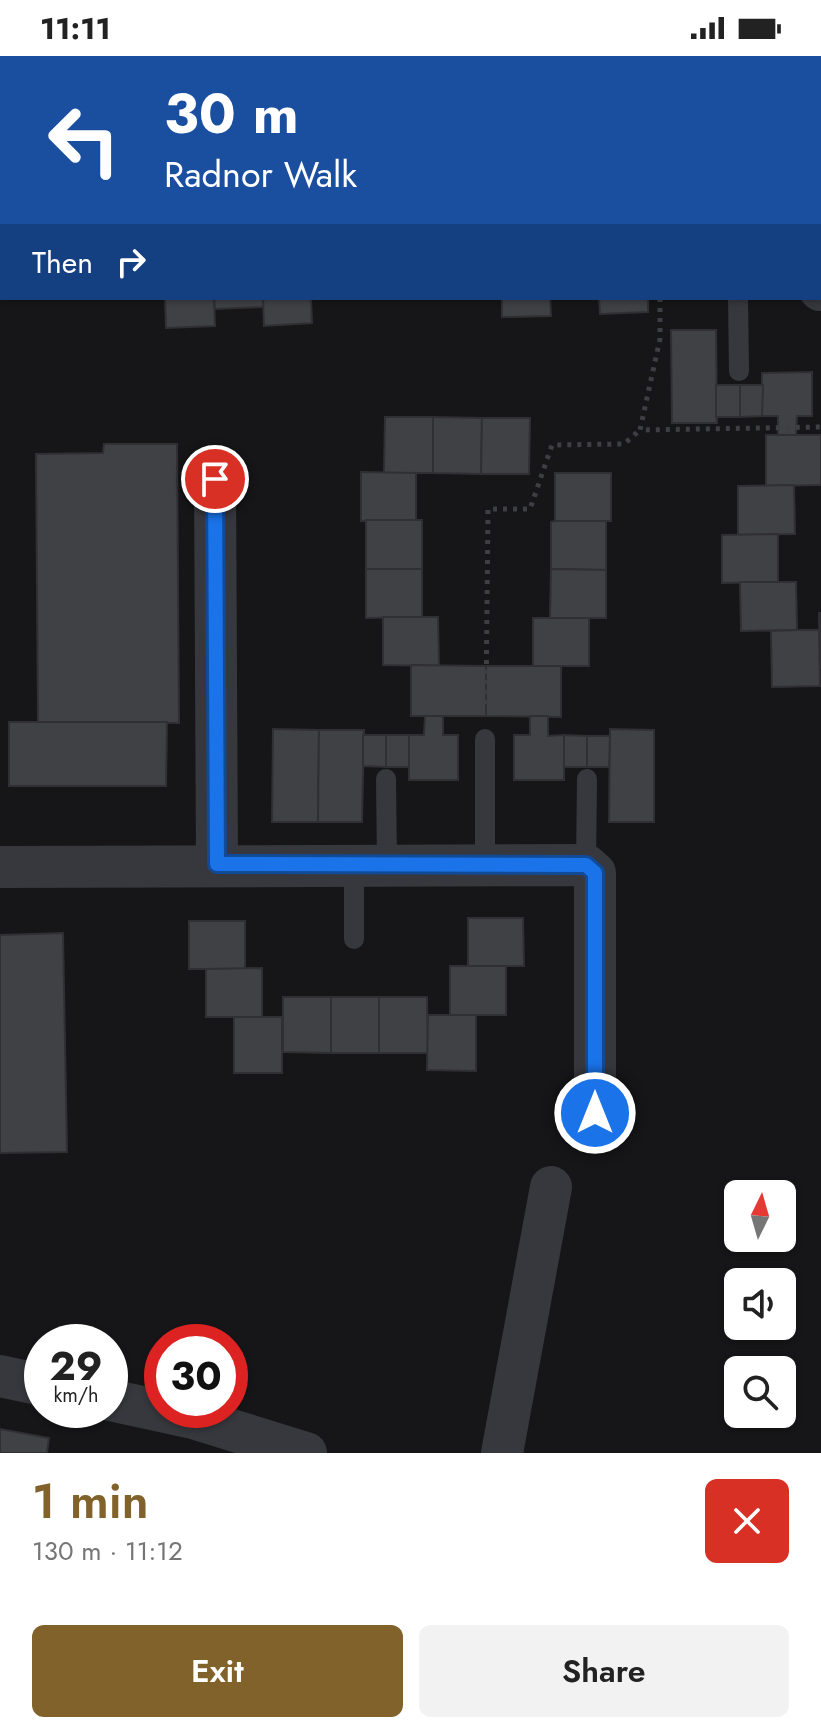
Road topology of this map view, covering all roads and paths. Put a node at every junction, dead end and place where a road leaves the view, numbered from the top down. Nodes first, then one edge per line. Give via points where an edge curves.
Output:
1 (660, 300) edge
2 (738, 300) edge
3 (739, 371) dead end
4 (821, 427) edge
5 (640, 430) junction
6 (215, 479) dead end
7 (486, 716) dead end
8 (485, 739) dead end
9 (386, 779) dead end
10 (587, 779) dead end
11 (217, 864) junction
12 (371, 864) junction
13 (485, 864) junction
14 (0, 867) edge
15 (590, 869) junction
16 (354, 939) dead end
17 (595, 1113) dead end
18 (551, 1187) dead end
19 (0, 1376) edge
20 (24, 1381) edge
21 (128, 1408) edge
22 (190, 1435) edge
23 (306, 1453) edge
24 (502, 1453) edge

1 - 5 path via 660,339
2 - 3 lane
4 - 5 path
5 - 7 path via 624,444 552,445 530,509 488,509
6 - 11 street
8 - 13 lane
9 - 12 lane
10 - 15 lane
11 - 12 street
11 - 14 street
12 - 13 street
12 - 16 lane
13 - 15 street
15 - 17 street
18 - 24 street
19 - 20 street
21 - 22 street
22 - 23 street

